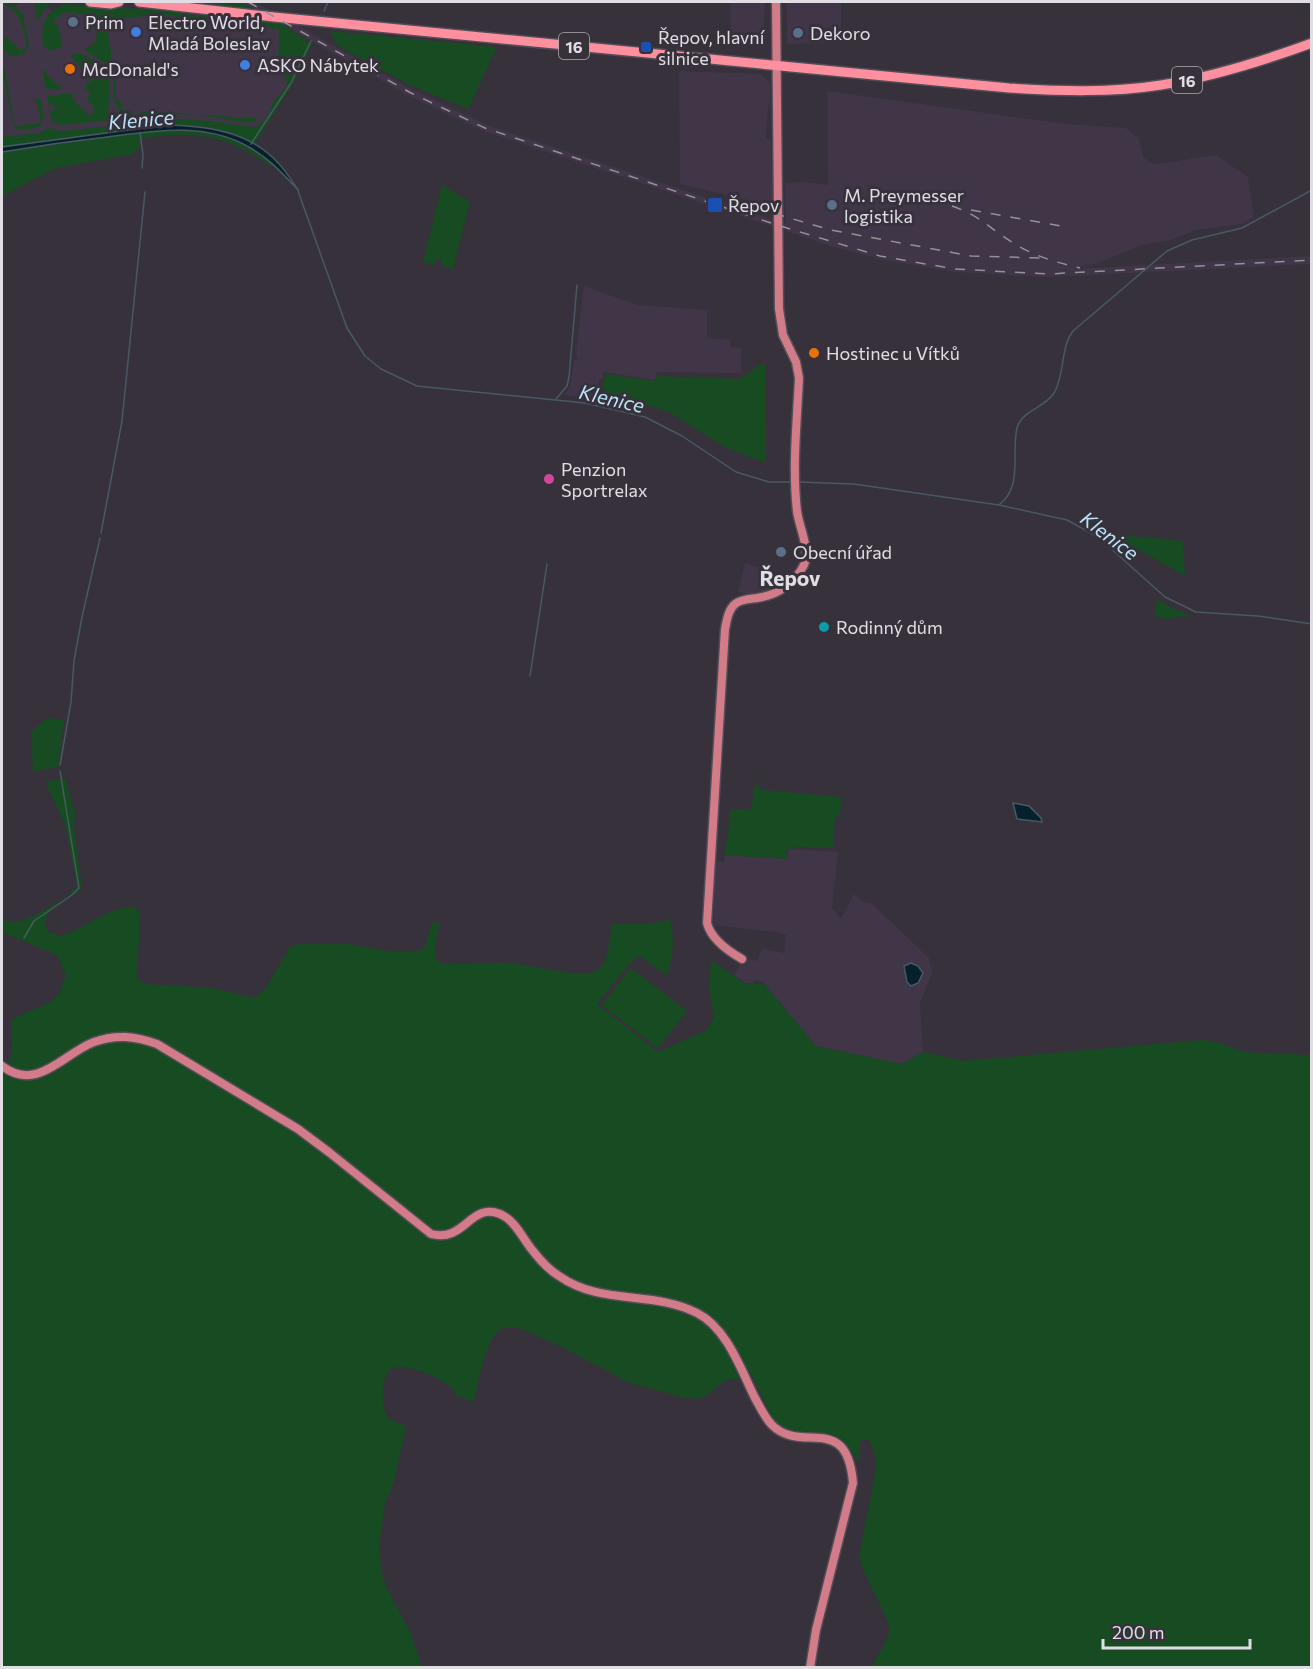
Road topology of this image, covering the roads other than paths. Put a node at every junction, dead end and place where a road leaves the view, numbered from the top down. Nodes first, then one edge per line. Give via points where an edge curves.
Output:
1 (90, 2) edge
2 (119, 2) edge
3 (139, 2) edge
4 (776, 2) edge
5 (1311, 44) edge
6 (776, 65) junction
7 (742, 959) dead end
8 (2, 1066) edge
9 (810, 1668) edge

1 - 2 main road
3 - 6 main road, 16
4 - 6 street
5 - 6 main road, 16 via 1179,82 1088,91 1009,88
6 - 7 street via 779,309 783,335 799,378 795,489 806,551 797,576 782,590 741,601 727,617 707,923 720,943
8 - 9 street via 20,1074 42,1073 93,1042 110,1037 140,1038 157,1044 298,1129 431,1234 445,1236 480,1214 500,1214 511,1220 547,1267 572,1285 607,1296 672,1303 701,1315 727,1342 771,1424 792,1436 828,1438 849,1461 853,1483

